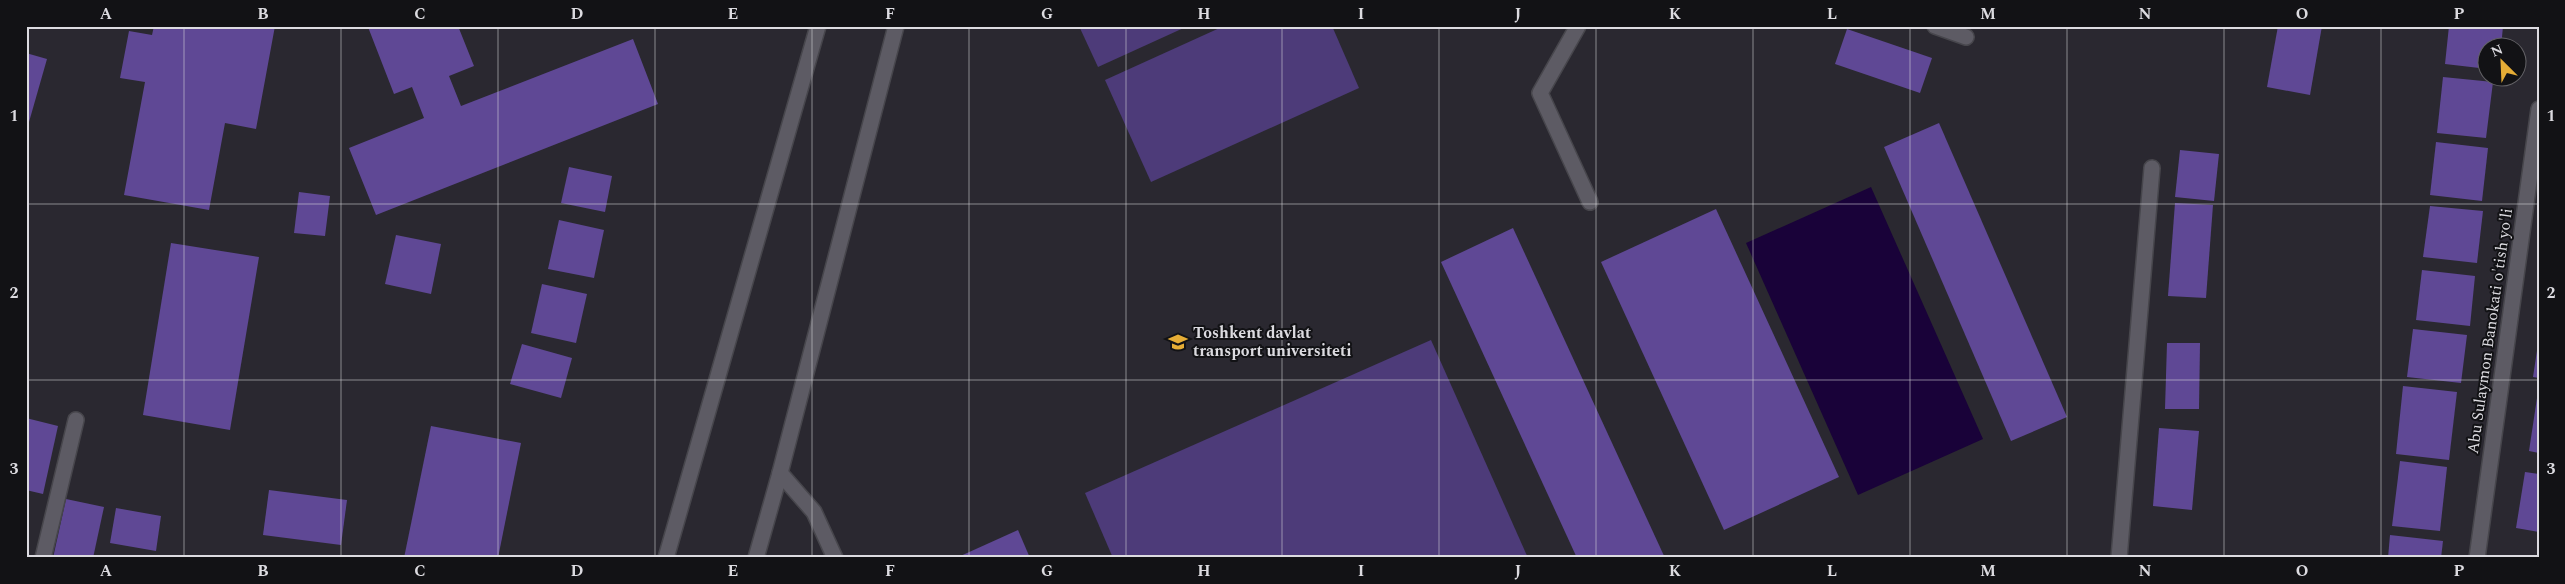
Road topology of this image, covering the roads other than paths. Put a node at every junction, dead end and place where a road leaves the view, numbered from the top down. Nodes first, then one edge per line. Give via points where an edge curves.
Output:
1 (818, 26) edge
2 (896, 26) edge
3 (1578, 26) edge
4 (1935, 26) edge
5 (1966, 37) dead end
6 (2539, 109) edge
7 (2152, 168) dead end
8 (1590, 202) dead end
9 (76, 420) dead end
10 (780, 473) junction
11 (42, 558) edge
12 (666, 558) edge
13 (756, 558) edge
14 (835, 558) edge
15 (2119, 558) edge
16 (2477, 558) edge

1 - 12 street
2 - 10 street
3 - 8 street via 1540,93
4 - 5 street
6 - 16 street, Abu Sulaymon Banokati o'tish yo'li
7 - 15 street
9 - 11 street
10 - 13 street
10 - 14 street via 814,512

